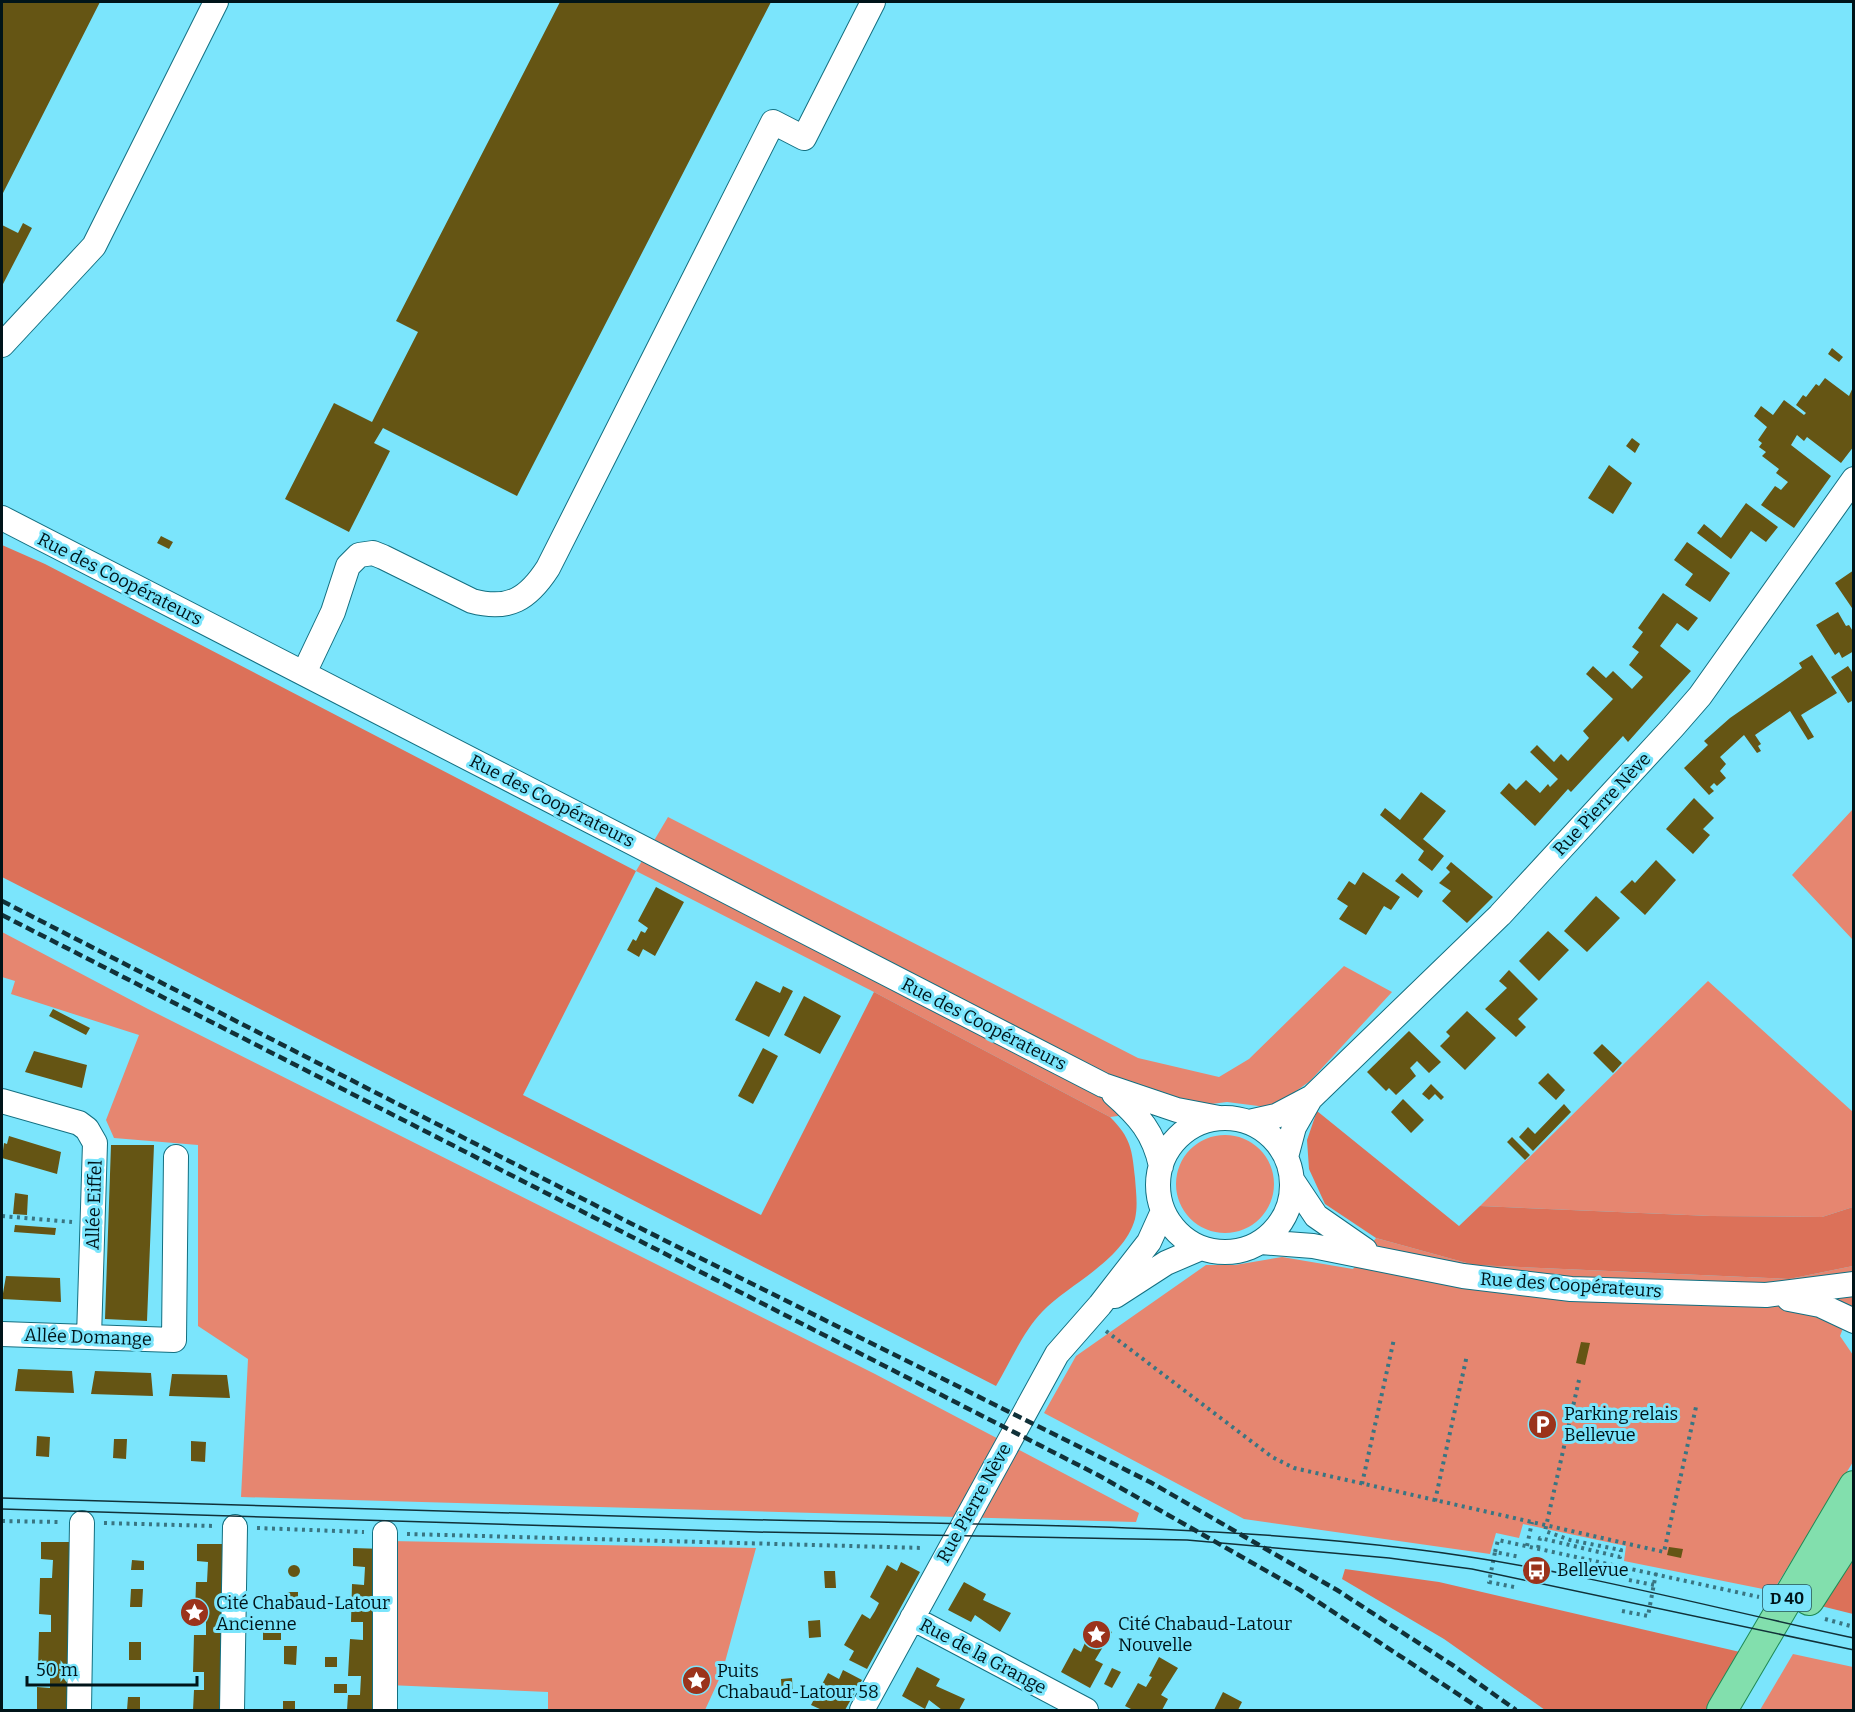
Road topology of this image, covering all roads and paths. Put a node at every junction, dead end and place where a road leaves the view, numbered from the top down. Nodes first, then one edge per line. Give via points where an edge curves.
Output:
1 (216, 2) edge
2 (873, 2) edge
3 (2, 345) edge
4 (1854, 479) edge
5 (2, 518) edge
6 (304, 673) junction
7 (1102, 1085) junction
8 (1312, 1097) junction
9 (2, 1101) edge
10 (1219, 1118) junction
11 (1249, 1122) junction
12 (176, 1157) dead end
13 (1161, 1166) junction
14 (1289, 1169) junction
15 (1163, 1211) junction
16 (2, 1216) edge
17 (93, 1224) junction
18 (1261, 1242) junction
19 (1201, 1248) junction
20 (1378, 1257) junction
21 (1854, 1284) edge
22 (1766, 1295) junction
23 (1094, 1312) junction
24 (1854, 1321) edge
25 (2, 1334) edge
26 (89, 1337) junction
27 (1394, 1339) dead end
28 (1467, 1355) dead end
29 (1579, 1380) dead end
30 (1696, 1407) dead end
31 (1362, 1484) junction
32 (1854, 1486) edge
33 (1435, 1501) junction
34 (2, 1521) edge
35 (1532, 1522) junction
36 (82, 1523) junction
37 (1546, 1525) junction
38 (235, 1527) junction
39 (1854, 1530) edge
40 (385, 1533) junction
41 (1527, 1546) junction
42 (949, 1548) junction
43 (1538, 1548) junction
44 (1495, 1552) junction
45 (1520, 1557) dead end
46 (1656, 1573) junction
47 (1629, 1580) dead end
48 (1654, 1585) junction
49 (1514, 1587) dead end
50 (1793, 1607) junction
51 (1622, 1611) dead end
52 (912, 1618) junction
53 (1854, 1627) edge
54 (79, 1710) edge
55 (232, 1710) edge
56 (385, 1710) edge
57 (862, 1710) edge
58 (1086, 1710) edge
59 (1722, 1710) edge
60 (1743, 1710) edge

1 - 3 street via 94,246
2 - 6 street via 804,138 773,122 535,587 507,604 484,605 373,553 359,555 348,566 333,612
4 - 8 street, Rue Pierre Nève via 1673,727 1500,915
5 - 6 street, Rue des Coopérateurs
6 - 7 street, Rue des Coopérateurs
7 - 10 street, Rue des Coopérateurs via 1178,1110
7 - 13 street, Rue des Coopérateurs via 1148,1128
8 - 11 street, Rue Pierre Nève via 1284,1113
8 - 14 street, Rue Pierre Nève via 1294,1127
9 - 17 street, Allée Eiffel via 71,1119 92,1135 96,1151
10 - 11 street
10 - 13 street via 1182,1133
11 - 14 street via 1271,1136
12 - 26 street, Allée Domange via 174,1340
13 - 15 street via 1158,1184
14 - 18 street via 1291,1199 1285,1216
14 - 20 street, Rue des Coopérateurs via 1310,1208 1324,1223
15 - 19 street via 1178,1233
15 - 23 street, Rue Pierre Nève via 1149,1242
16 - 17 path
17 - 26 street, Allée Eiffel
18 - 19 street via 1245,1250 1227,1252
18 - 20 street, Rue des Coopérateurs via 1287,1242
19 - 23 street, Rue Pierre Nève via 1166,1263
20 - 22 street, Rue des Coopérateurs via 1463,1276 1545,1287
21 - 22 street, Rue des Coopérateurs
22 - 24 street, Rue des Coopérateurs via 1820,1305
23 - 31 path via 1282,1463
23 - 42 street, Rue Pierre Nève via 1057,1354
25 - 26 street, Allée Domange
27 - 31 path
28 - 33 path
29 - 37 path
30 - 37 path via 1664,1552
31 - 33 path
32 - 50 main road, D 40
33 - 35 path
34 - 36 path
35 - 37 path
35 - 41 path
36 - 38 path
36 - 54 street
37 - 43 path via 1545,1531 1570,1540 1621,1550 1620,1557 1540,1538
38 - 40 path
38 - 55 street
39 - 50 main road, D 40
40 - 42 path
40 - 56 street
41 - 43 path
41 - 44 path via 1498,1540
42 - 52 street, Rue Pierre Nève
43 - 46 path
44 - 45 path
44 - 49 path via 1489,1582
46 - 48 path
46 - 50 path
47 - 48 path
48 - 51 path via 1648,1616
50 - 53 path
50 - 59 main road, D 40
50 - 60 main road, D 40
52 - 57 street, Rue Pierre Nève
52 - 58 street, Rue de la Grange

